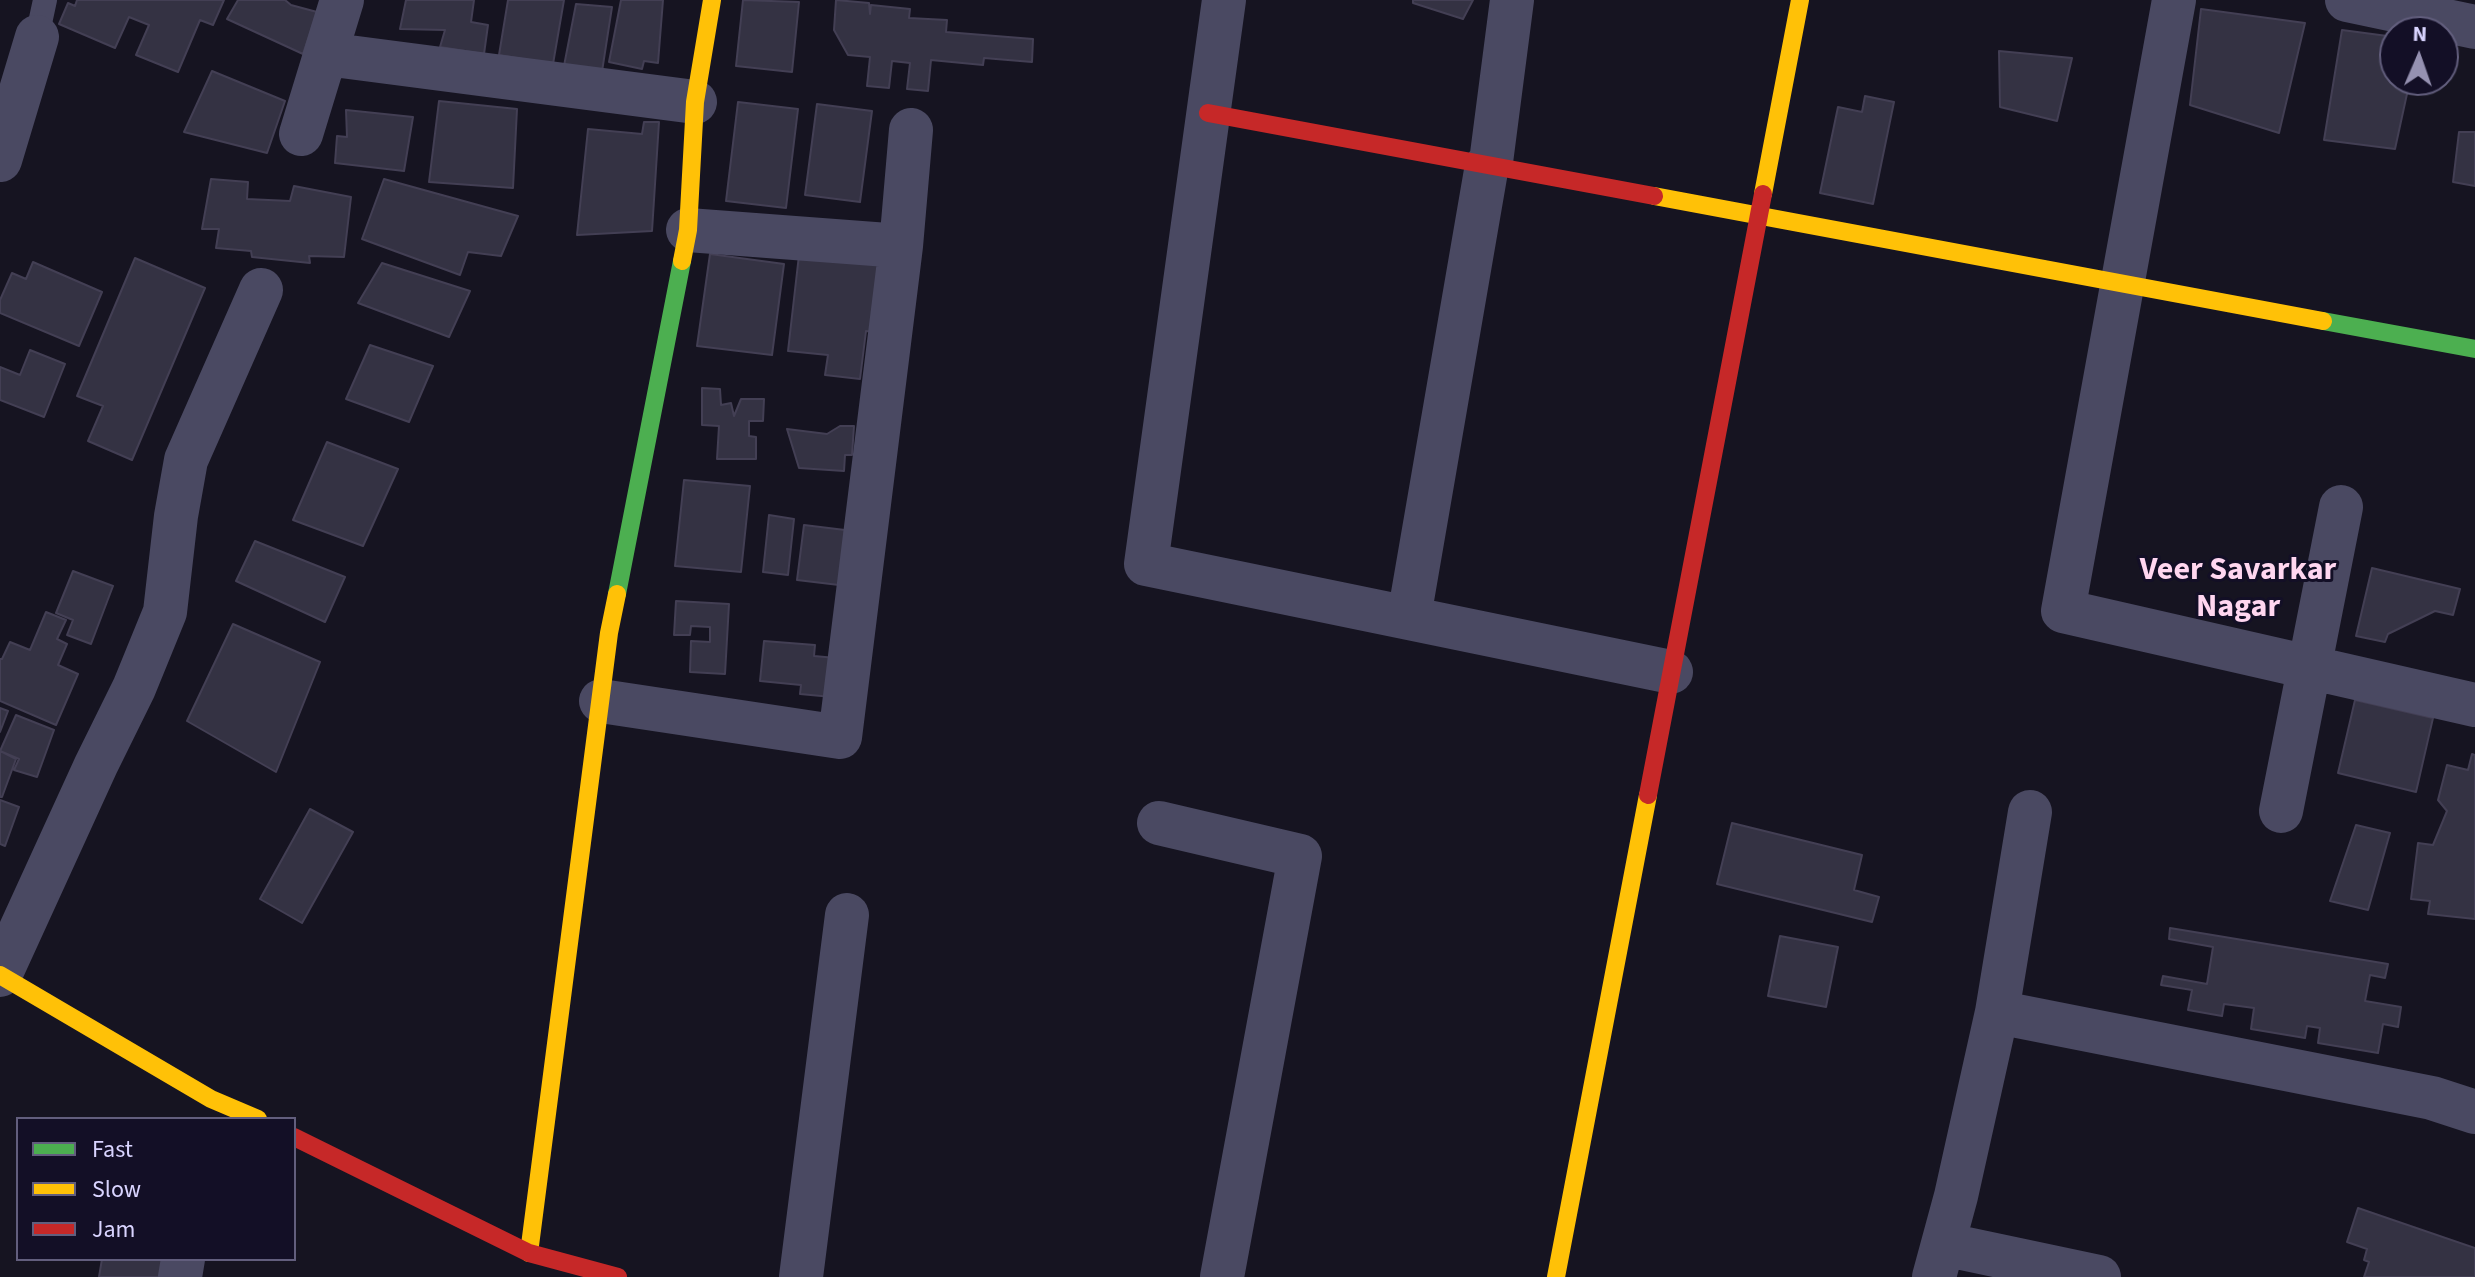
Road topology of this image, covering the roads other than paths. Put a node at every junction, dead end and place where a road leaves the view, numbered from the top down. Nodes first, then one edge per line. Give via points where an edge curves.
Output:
1 (342, 0) edge
2 (712, 0) edge
3 (1224, 0) edge
4 (1512, 0) edge
5 (1800, 0) edge
6 (2174, 0) edge
7 (2347, 0) edge
8 (2471, 17) edge
9 (41, 18) edge
10 (326, 54) junction
11 (695, 102) junction
12 (1208, 113) junction
13 (911, 130) dead end
14 (301, 134) dead end
15 (0, 160) edge
16 (1487, 165) junction
17 (1759, 216) junction
18 (688, 230) junction
19 (901, 246) junction
20 (2123, 283) junction
21 (261, 290) dead end
22 (2475, 349) edge
23 (2341, 507) dead end
24 (1409, 617) junction
25 (2309, 667) junction
26 (1671, 672) junction
27 (601, 701) junction
28 (2475, 705) edge
29 (2281, 811) dead end
30 (2030, 812) dead end
31 (1159, 823) dead end
32 (847, 915) dead end
33 (0, 975) edge
34 (1997, 1012) junction
35 (209, 1109) edge
36 (2475, 1112) edge
37 (248, 1117) edge
38 (296, 1138) edge
39 (529, 1253) junction
40 (1938, 1260) edge
41 (618, 1277) edge
42 (801, 1277) edge
43 (1222, 1277) edge
44 (1556, 1277) edge
45 (2099, 1277) edge

1 - 10 street
2 - 11 street
3 - 12 street
4 - 16 street
5 - 17 street
6 - 20 street
7 - 8 street
9 - 15 street
10 - 11 street
10 - 14 street
11 - 18 street
12 - 16 street
12 - 24 street via 1146,564
13 - 19 street
16 - 17 street
16 - 24 street
17 - 20 street
17 - 26 street
18 - 19 street
18 - 27 street via 609,633
19 - 27 street via 840,737
20 - 22 street
20 - 25 street via 2063,611
21 - 33 street via 186,460 165,612
23 - 25 street
24 - 26 street
25 - 28 street
25 - 29 street
26 - 44 street
27 - 39 street
30 - 34 street
31 - 43 street via 1300,856
32 - 42 street
33 - 35 street
34 - 36 street via 2432,1098
34 - 40 street
35 - 37 street
38 - 39 street
39 - 41 street
40 - 45 street

